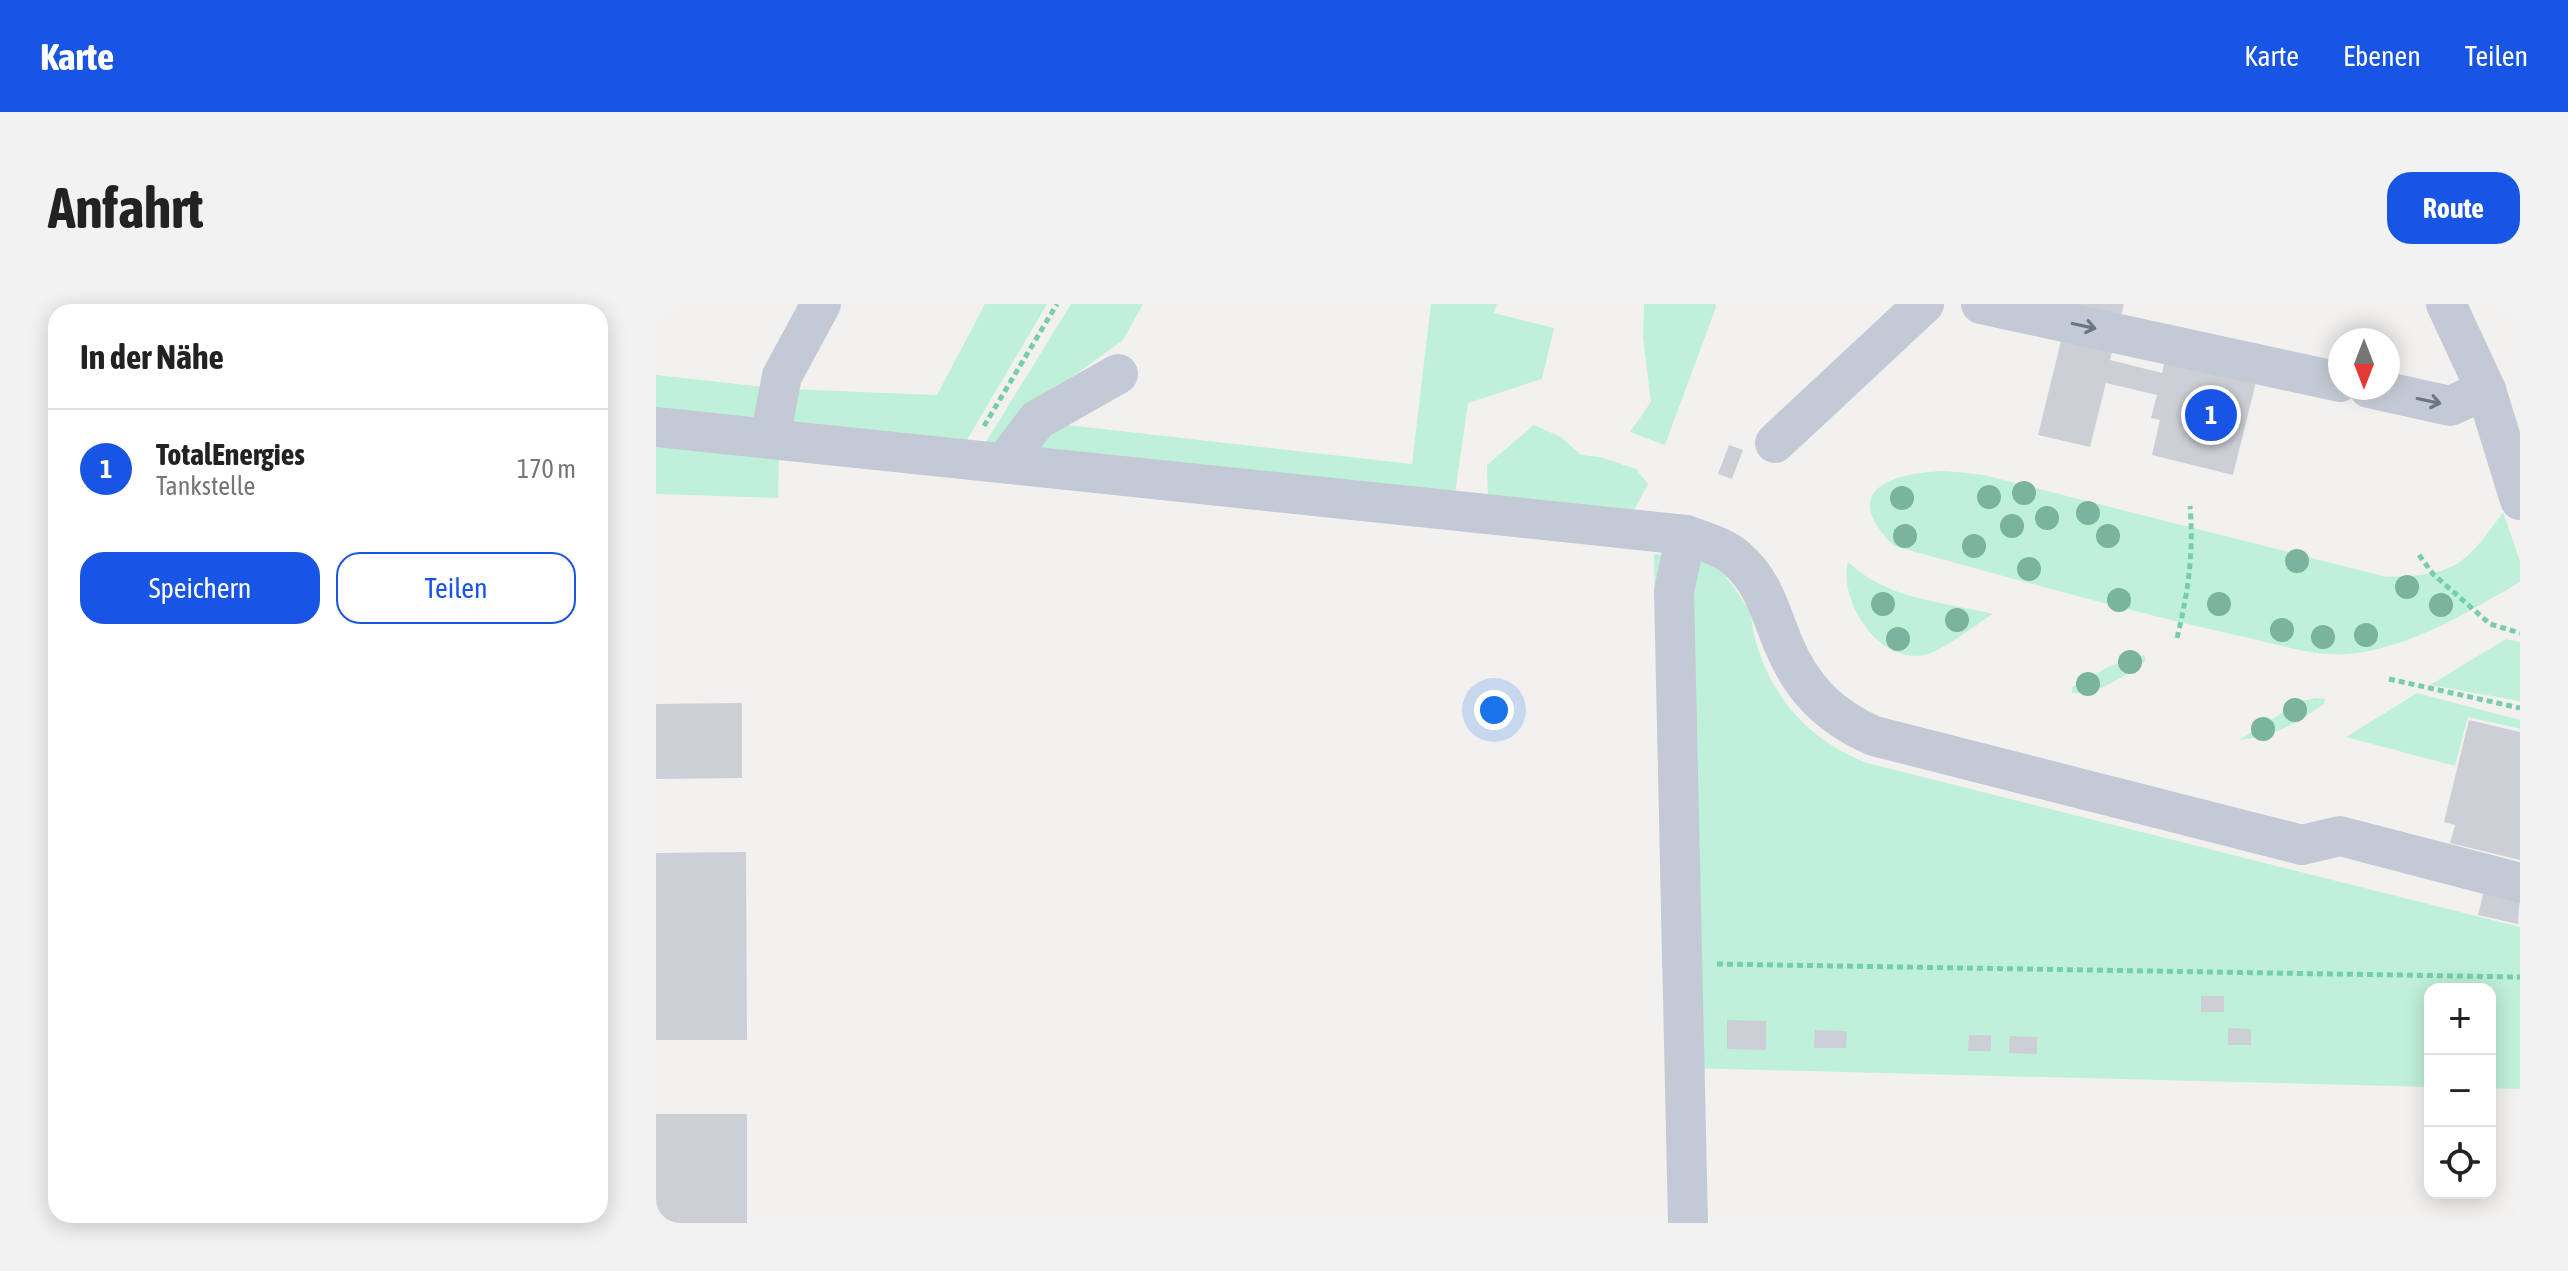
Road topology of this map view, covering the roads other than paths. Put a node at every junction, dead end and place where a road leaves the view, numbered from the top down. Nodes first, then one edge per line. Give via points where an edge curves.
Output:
1 (821, 304) edge
2 (1924, 304) edge
3 (1981, 304) edge
4 (2446, 304) edge
5 (1118, 374) dead end
6 (2328, 379) edge
7 (2486, 390) junction
8 (2400, 395) edge
9 (656, 427) edge
10 (770, 437) junction
11 (1775, 443) dead end
12 (1005, 462) junction
13 (2520, 500) edge
14 (1686, 535) junction
15 (2520, 883) edge
16 (1688, 1223) edge

1 - 10 lane via 782,376
2 - 11 lane
3 -> 6 lane
4 - 7 lane
5 - 12 lane via 1037,420
8 -> 7 lane via 2450,406
7 - 13 lane
9 - 10 lane
10 - 12 lane
12 - 14 lane
14 - 15 lane via 1735,557 1769,602 1783,645 1821,705 1874,736 2302,845 2340,836
14 - 16 lane via 1674,591

